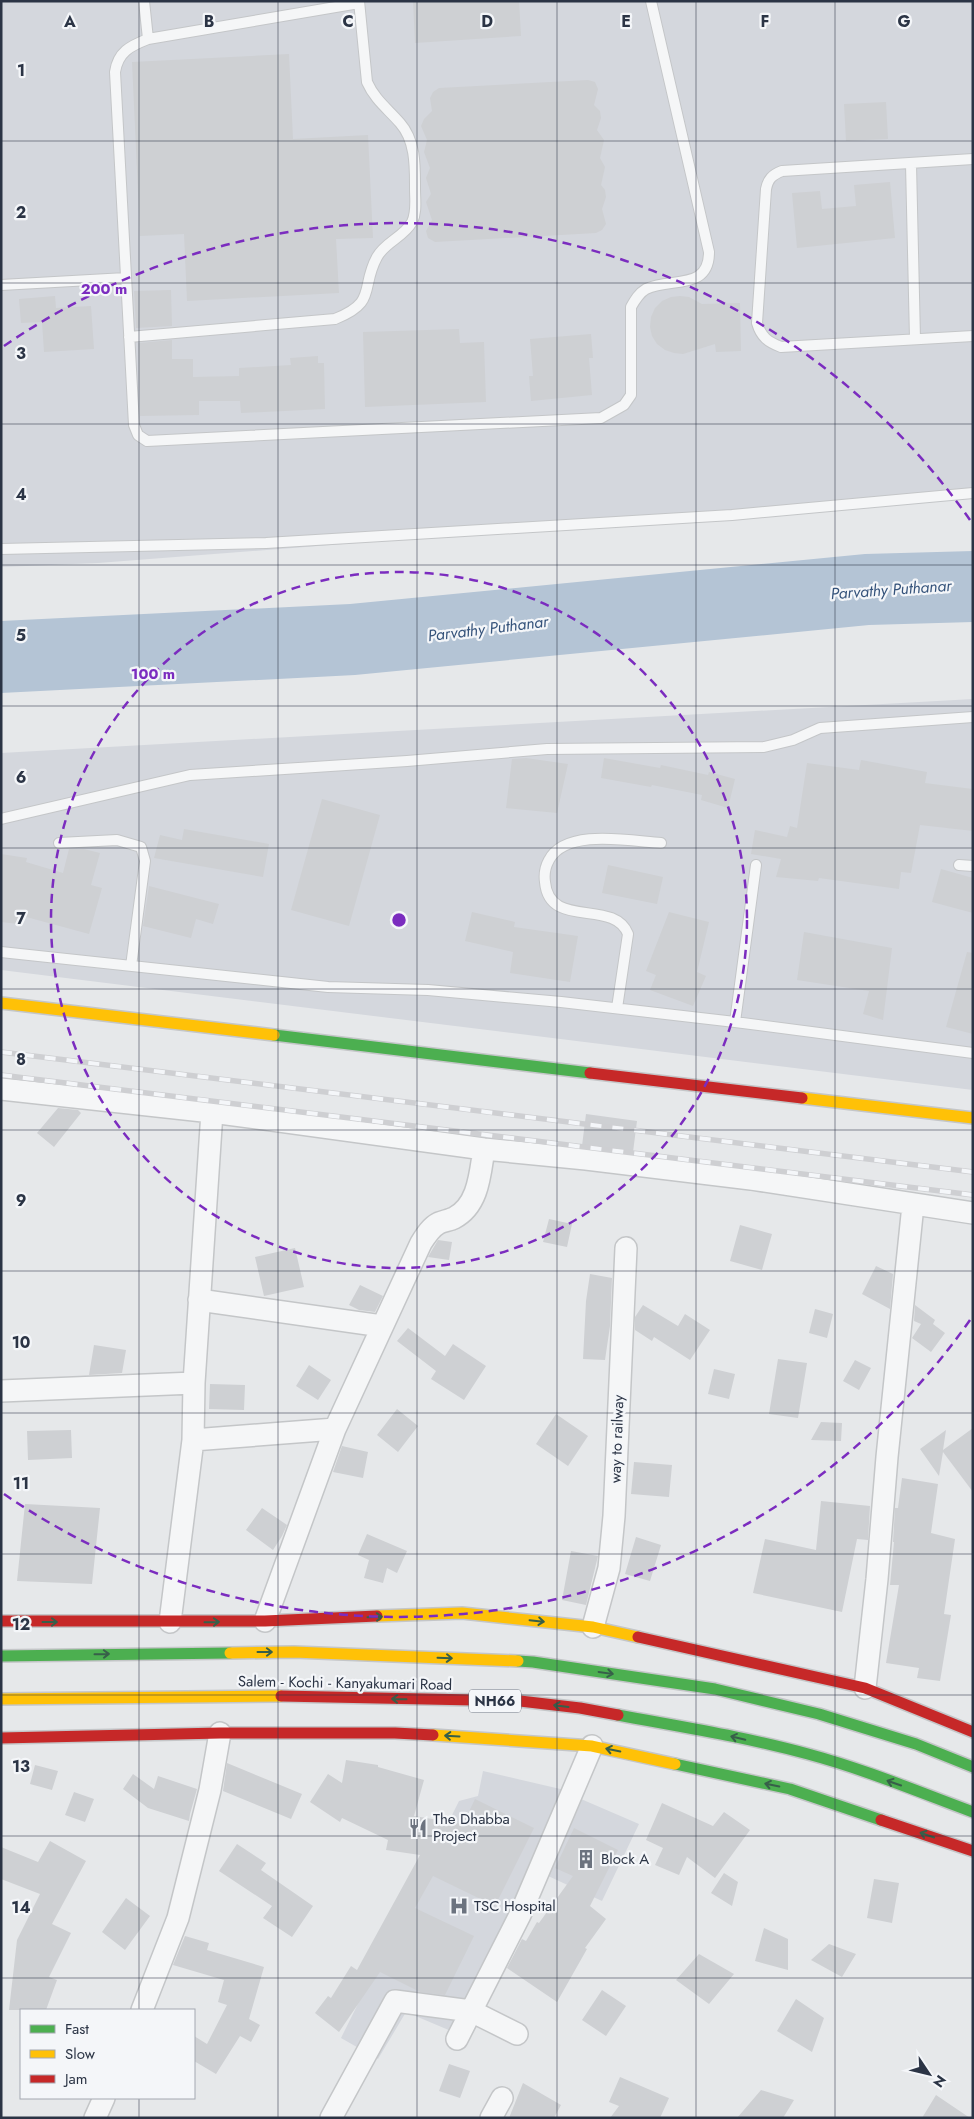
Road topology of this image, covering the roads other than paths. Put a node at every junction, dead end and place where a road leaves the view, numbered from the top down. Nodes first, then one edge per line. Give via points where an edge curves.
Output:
1 (144, 1) edge
2 (651, 1) edge
3 (359, 2) edge
4 (148, 39) junction
5 (973, 159) edge
6 (911, 164) junction
7 (126, 278) junction
8 (1, 286) edge
9 (973, 336) edge
10 (129, 337) junction
11 (916, 339) junction
12 (973, 493) edge
13 (1, 549) edge
14 (973, 717) edge
15 (1, 819) edge
16 (59, 843) dead end
17 (661, 843) dead end
18 (959, 864) dead end
19 (756, 865) dead end
20 (973, 866) edge
21 (1, 952) edge
22 (131, 966) junction
23 (1, 1003) edge
24 (617, 1008) junction
25 (735, 1022) junction
26 (973, 1053) edge
27 (1, 1089) edge
28 (212, 1112) junction
29 (973, 1118) edge
30 (484, 1149) junction
31 (913, 1205) junction
32 (973, 1213) edge
33 (626, 1248) dead end
34 (199, 1300) junction
35 (382, 1326) junction
36 (194, 1383) junction
37 (1, 1391) edge
38 (335, 1429) junction
39 (193, 1440) junction
40 (265, 1621) junction
41 (1, 1622) edge
42 (170, 1622) junction
43 (593, 1627) junction
44 (1, 1656) edge
45 (865, 1688) junction
46 (1, 1699) edge
47 (973, 1732) edge
48 (220, 1733) junction
49 (1, 1738) edge
50 (592, 1746) junction
51 (973, 1766) edge
52 (973, 1812) edge
53 (973, 1851) edge
54 (142, 2009) edge
55 (471, 2010) junction
56 (516, 2034) dead end
57 (457, 2039) dead end
58 (502, 2098) dead end
59 (104, 2099) edge
60 (95, 2118) edge
61 (331, 2118) edge
62 (491, 2118) edge

1 - 4 lane
2 - 10 lane via 709,262 695,279 644,290 630,307 631,395 624,406 601,418 147,441 138,435 134,425
3 - 4 lane
3 - 10 lane via 367,82 371,93 409,137 415,161 415,215 403,233 383,248 377,257 361,302 335,319
4 - 7 lane via 122,52 115,72
5 - 6 lane
6 - 11 lane
6 - 11 lane via 774,174 766,189 757,323 764,338 781,347
7 - 8 lane
7 - 10 lane
9 - 11 lane
12 - 13 lane via 732,516 276,543
14 - 15 lane via 820,728 794,740 764,747 547,749 190,774
16 - 22 lane via 117,840 141,847 145,861
17 - 24 lane via 578,840 554,852 544,875 545,889 558,906 580,913 608,916 625,925 628,934
18 - 20 lane
19 - 25 lane
21 - 22 lane
22 - 24 lane via 328,987 428,990
23 - 29 main road
24 - 25 lane
25 - 26 lane
27 - 28 street
28 - 30 street
28 - 34 street
30 - 31 street via 752,1179
30 - 35 street via 474,1197 455,1218 439,1223 429,1231
31 - 32 street
31 - 45 street
33 - 43 street, way to railway via 614,1516 609,1568
34 - 35 street
34 - 36 street
35 - 38 street
36 - 37 street
36 - 39 street
38 - 39 street
38 - 40 street
39 - 42 street
42 -> 40 main road
40 -> 43 main road via 462,1613
41 -> 42 main road
43 - 45 main road
44 -> 51 main road, Salem - Kochi - Kanyakumari Road via 294,1652 533,1662 715,1688 827,1717 916,1744
45 - 47 main road
52 -> 46 main road, Salem - Kochi - Kanyakumari Road / NH66 via 809,1754 723,1734 580,1708 520,1702 290,1696
48 - 49 main road
50 -> 48 main road via 395,1733
48 - 54 street via 210,1790 178,1918
53 -> 50 main road via 790,1789
50 - 55 street via 520,1915
55 - 56 street
55 - 57 street
55 - 61 street via 395,2000
58 - 62 street
59 - 60 street

